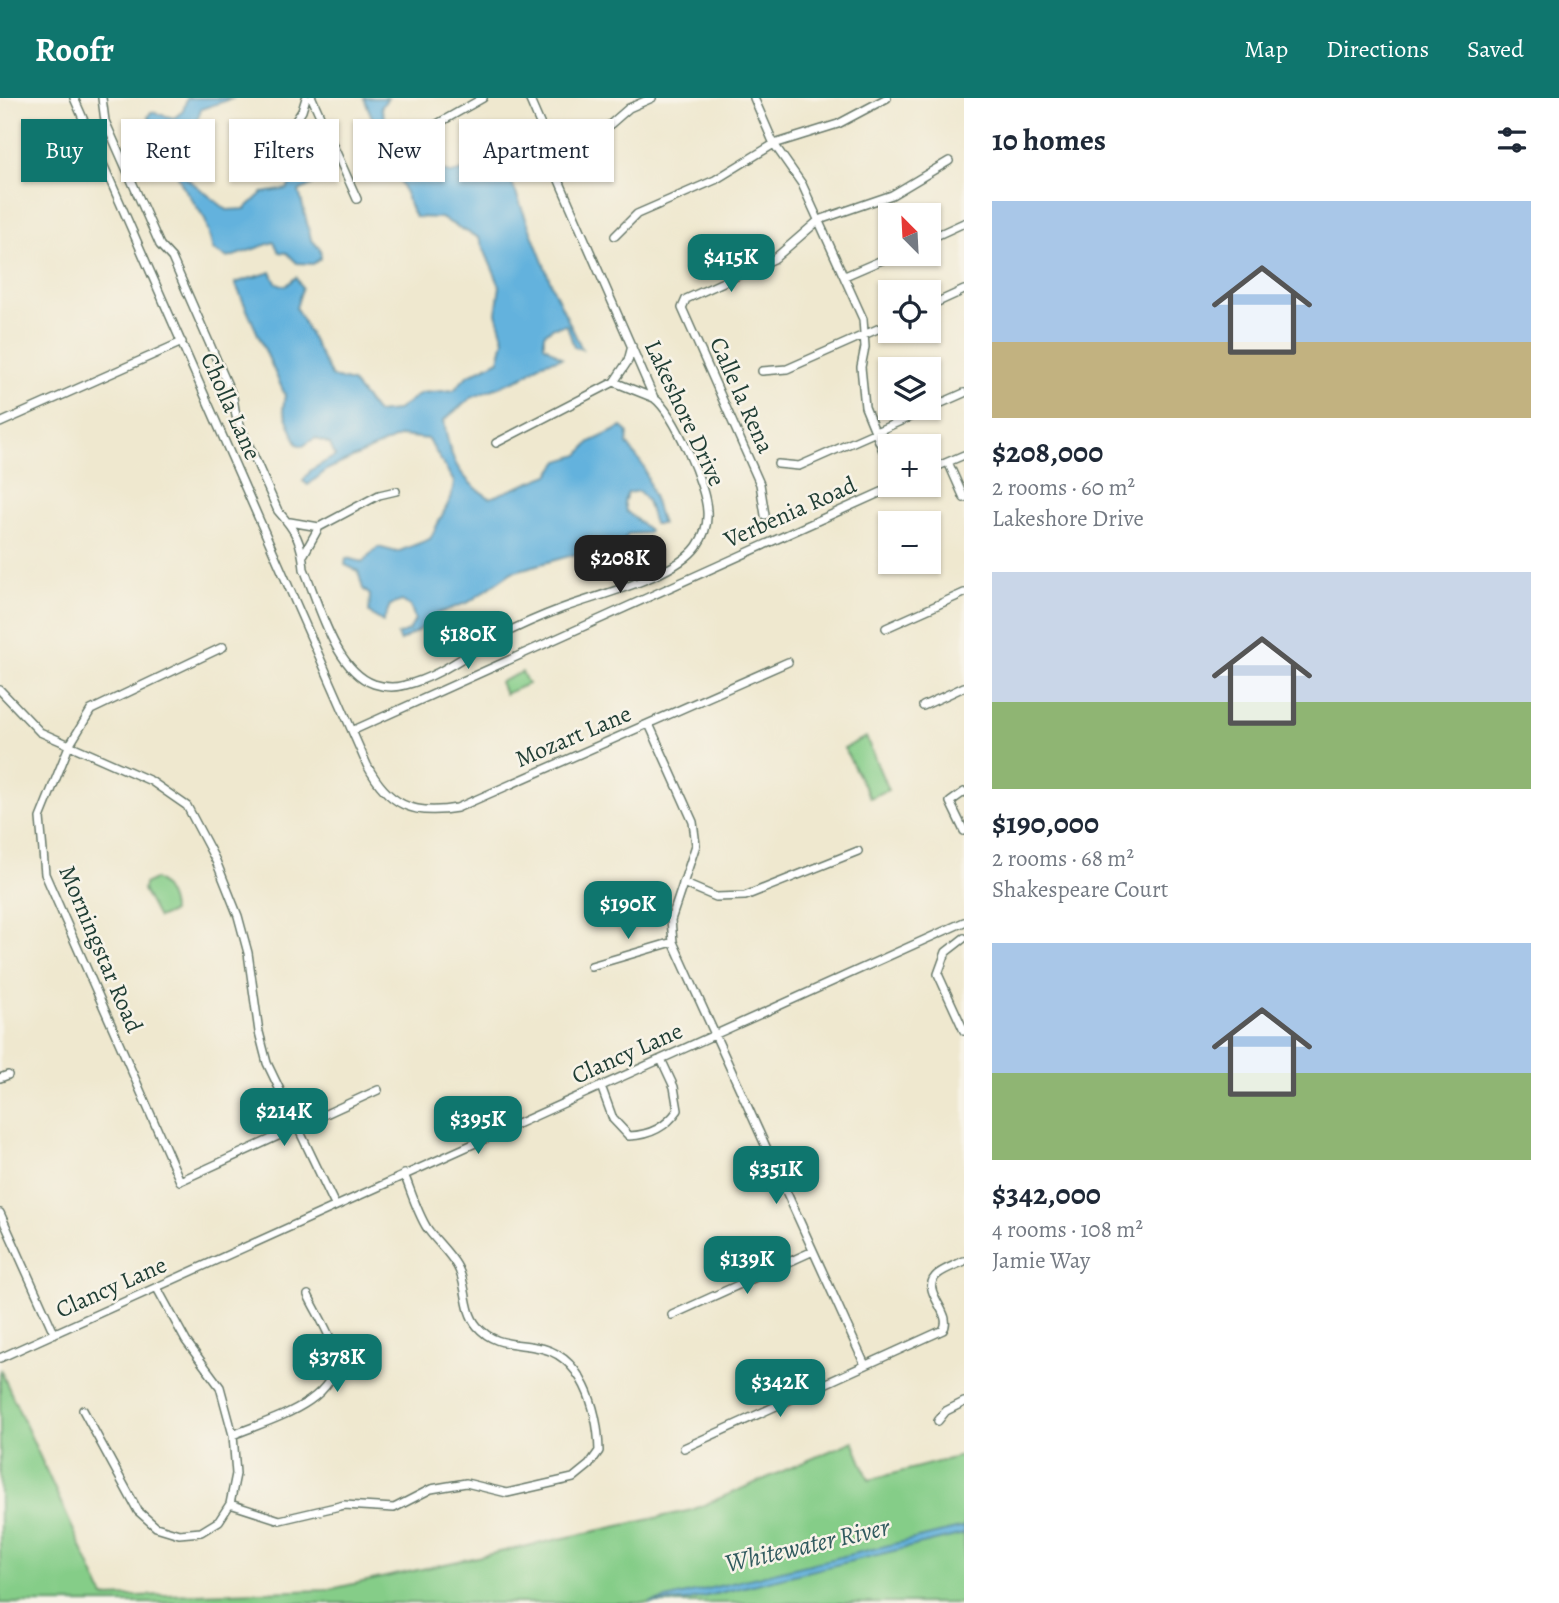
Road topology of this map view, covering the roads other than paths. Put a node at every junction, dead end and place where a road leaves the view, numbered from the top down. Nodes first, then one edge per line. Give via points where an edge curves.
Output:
1 (74, 98) edge
2 (306, 98) edge
3 (312, 98) edge
4 (483, 98) edge
5 (528, 98) edge
6 (652, 98) edge
7 (754, 98) edge
8 (887, 98) edge
9 (104, 100) edge
10 (296, 119) edge
11 (321, 119) edge
12 (445, 119) edge
13 (614, 121) edge
14 (774, 144) junction
15 (339, 159) edge
16 (949, 161) dead end
17 (357, 199) dead end
18 (819, 220) junction
19 (964, 223) edge
20 (942, 233) edge
21 (615, 236) dead end
22 (878, 262) edge
23 (845, 276) junction
24 (964, 290) edge
25 (941, 301) edge
26 (878, 329) edge
27 (865, 335) junction
28 (182, 342) junction
29 (632, 346) junction
30 (762, 371) dead end
31 (614, 382) junction
32 (964, 393) edge
33 (654, 398) junction
34 (0, 423) edge
35 (874, 433) junction
36 (878, 442) edge
37 (496, 443) dead end
38 (964, 455) edge
39 (948, 462) junction
40 (778, 464) dead end
41 (941, 465) edge
42 (396, 491) dead end
43 (878, 494) edge
44 (964, 498) edge
45 (765, 515) dead end
46 (290, 522) junction
47 (319, 527) junction
48 (304, 555) junction
49 (964, 593) edge
50 (886, 628) dead end
51 (223, 647) dead end
52 (788, 662) dead end
53 (964, 687) edge
54 (0, 690) edge
55 (923, 706) dead end
56 (649, 724) junction
57 (354, 730) junction
58 (69, 746) junction
59 (964, 792) edge
60 (964, 831) edge
61 (858, 851) dead end
62 (684, 883) junction
63 (964, 922) edge
64 (964, 938) edge
65 (673, 943) junction
66 (591, 966) dead end
67 (964, 1031) edge
68 (717, 1034) junction
69 (661, 1059) junction
70 (601, 1086) junction
71 (377, 1090) dead end
72 (298, 1126) junction
73 (404, 1174) junction
74 (335, 1205) junction
75 (0, 1213) edge
76 (811, 1252) junction
77 (964, 1261) edge
78 (157, 1288) junction
79 (308, 1295) dead end
80 (672, 1315) dead end
81 (54, 1333) junction
82 (0, 1358) edge
83 (865, 1365) junction
84 (964, 1402) edge
85 (83, 1410) dead end
86 (938, 1421) dead end
87 (233, 1435) junction
88 (684, 1448) dead end
89 (230, 1504) junction

1 - 28 street, Cholla Lane
2 - 10 street
3 - 11 street
4 - 12 street
5 - 29 street, Lakeshore Drive via 542,128 544,146
6 - 13 street
7 - 14 street
8 - 14 street via 838,124
9 - 46 street, Lakeshore Drive via 105,121 217,359 236,416 278,511
14 - 18 street via 802,184
14 - 21 street via 715,180 637,214
15 - 17 street
16 - 18 street, Calle la Rena via 891,195
18 - 23 street
18 - 45 street, Calle la Rena via 774,258 686,299 682,308 760,485
19 - 20 street
22 - 23 street
23 - 27 street
24 - 25 street
26 - 27 street
27 - 30 street via 787,369
27 - 35 street via 862,383
28 - 34 street
28 - 57 street, Cholla Lane
29 - 31 street
29 - 33 street, Lakeshore Drive
31 - 33 street
31 - 37 street
32 - 35 street
33 - 48 street, Lakeshore Drive via 667,411 704,492 707,524 697,547 678,563 606,596 551,613 431,675 392,687 377,685 354,672 341,654 304,569
35 - 36 street
35 - 40 street via 799,466
38 - 39 street
39 - 41 street
39 - 44 street
42 - 47 street via 379,495
43 - 57 street, Verbenia Road
46 - 47 street
46 - 48 street, Lakeshore Drive
47 - 48 street
49 - 50 street
51 - 58 street, Morningstar Road via 91,710
52 - 56 street
53 - 55 street
54 - 58 street via 40,732
56 - 57 street, Mozart Lane via 457,808 431,813 401,805 377,784
56 - 62 street, Mozart Lane via 693,822 696,845
58 - 72 street via 151,782 187,806 238,916 267,1063
58 - 72 street, Morningstar Road via 40,818 45,874 180,1181
59 - 60 street via 951,799
61 - 62 street via 745,897 716,897
62 - 65 street, Mozart Lane via 671,920
63 - 68 street, Clancy Lane
64 - 67 street via 946,952 938,974
65 - 66 street
65 - 68 street, Mozart Lane
68 - 69 street, Clancy Lane
68 - 76 street, Mozart Lane
69 - 70 street, Clancy Lane
69 - 70 street via 678,1110 668,1124 629,1136 613,1119
70 - 73 street, Clancy Lane
71 - 72 street
72 - 74 street
73 - 74 street, Clancy Lane
73 - 89 street via 426,1227 458,1267 475,1323 487,1336 552,1352 570,1364 594,1407 599,1451 573,1478 508,1493 466,1483 431,1489 394,1508 344,1505 280,1520
74 - 78 street, Clancy Lane
75 - 81 street
76 - 80 street
76 - 83 street, Mozart Lane
77 - 83 street via 932,1281 945,1319 943,1330
78 - 81 street, Clancy Lane
78 - 87 street via 186,1341 220,1387
79 - 87 street via 335,1353 333,1373 320,1395
81 - 82 street, Clancy Lane
83 - 88 street
84 - 86 street
85 - 89 street via 138,1511 156,1527 179,1534 201,1532 219,1521
87 - 89 street via 236,1474

